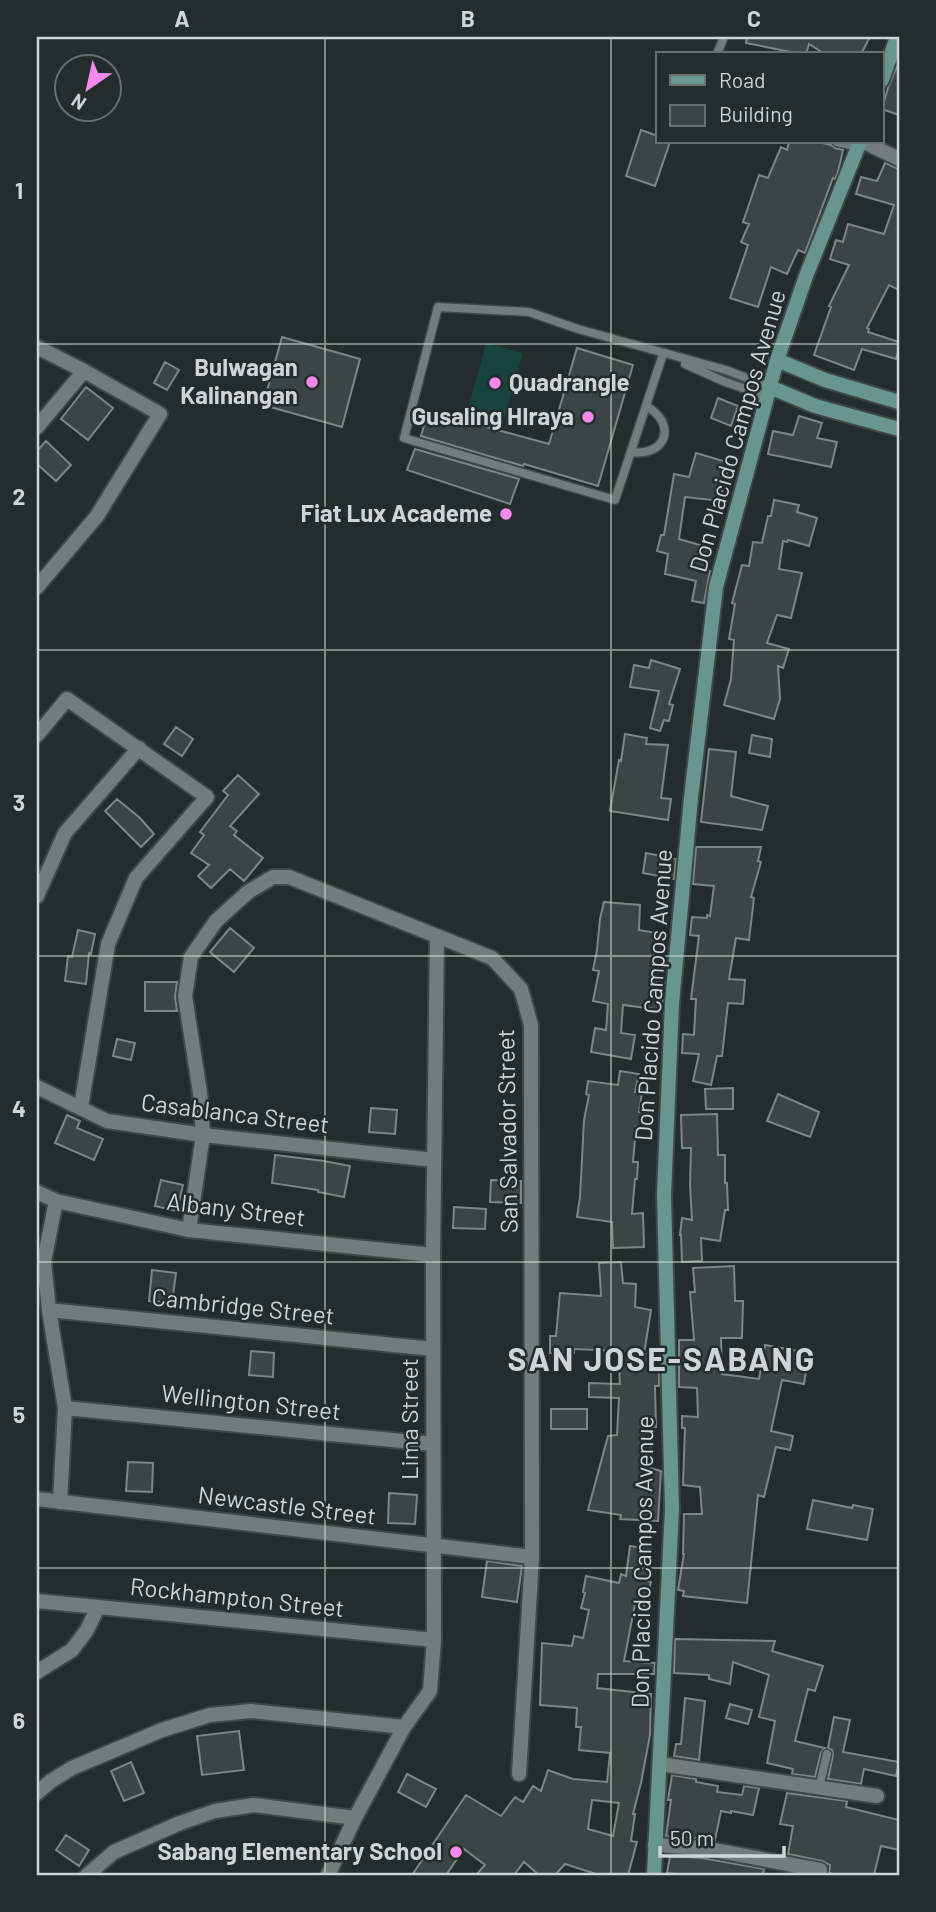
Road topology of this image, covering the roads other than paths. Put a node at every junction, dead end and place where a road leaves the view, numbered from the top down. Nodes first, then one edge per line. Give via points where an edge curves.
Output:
1 (897, 37) edge
2 (884, 74) edge
3 (861, 144) edge
4 (863, 144) edge
5 (899, 159) edge
6 (37, 347) edge
7 (663, 354) junction
8 (777, 360) junction
9 (84, 371) junction
10 (769, 392) junction
11 (899, 402) edge
12 (646, 407) junction
13 (37, 427) edge
14 (899, 429) edge
15 (631, 452) junction
16 (37, 587) edge
17 (37, 735) edge
18 (138, 748) junction
19 (37, 896) edge
20 (437, 936) junction
21 (37, 1087) edge
22 (81, 1107) junction
23 (203, 1135) junction
24 (434, 1160) junction
25 (37, 1192) edge
26 (56, 1201) junction
27 (189, 1230) junction
28 (433, 1255) junction
29 (49, 1310) junction
30 (433, 1349) junction
31 (65, 1408) junction
32 (433, 1444) junction
33 (37, 1499) edge
34 (60, 1502) junction
35 (433, 1546) junction
36 (532, 1557) junction
37 (37, 1601) edge
38 (98, 1608) junction
39 (434, 1640) junction
40 (37, 1672) edge
41 (404, 1727) junction
42 (827, 1754) dead end
43 (660, 1764) junction
44 (519, 1774) dead end
45 (819, 1788) junction
46 (37, 1793) edge
47 (877, 1796) dead end
48 (355, 1818) junction
49 (655, 1845) junction
50 (820, 1870) dead end
51 (88, 1875) edge
52 (328, 1875) edge
53 (654, 1875) edge

1 - 2 main road
3 - 8 main road, Don Placido Campos Avenue via 806,275
4 - 5 street
6 - 9 street
7 - 10 lane via 726,370
7 - 12 lane
7 - 15 lane via 529,312 439,307 404,438 615,500
8 - 10 main road, Don Placido Campos Avenue
8 - 11 main road
9 - 13 street
9 - 16 street via 160,414 97,516
10 - 14 main road
10 - 43 main road, Don Placido Campos Avenue via 716,587 672,1003 664,1195 672,1509
12 - 15 lane
12 - 15 lane via 657,413 664,425 664,438 656,449 644,454
17 - 18 street via 67,699
18 - 19 street via 65,833
18 - 22 street via 206,797 136,878 108,944
20 - 23 street, San Salvador Street via 289,877 273,877 248,891 216,920 191,957 185,996
20 - 24 street, Lima Street
20 - 36 street, San Salvador Street via 492,958 521,989 531,1024
21 - 22 street, Casablanca Street
22 - 23 street, Casablanca Street via 107,1121
23 - 24 street, Casablanca Street
23 - 27 street, San Salvador Street
24 - 28 street, Lima Street
25 - 26 street, Albany Street
26 - 27 street, Albany Street
26 - 29 street via 44,1261
27 - 28 street, Albany Street
28 - 30 street, Lima Street
29 - 30 street, Cambridge Street
29 - 31 street
30 - 32 street, Lima Street
31 - 32 street, Wellington Street
31 - 34 street
32 - 35 street, Lima Street
33 - 34 street, Newcastle Street
34 - 35 street, Newcastle Street
35 - 36 street, Newcastle Street
35 - 39 street, Lima Street
36 - 44 street, San Salvador Street
37 - 38 street, Rockhampton Street
38 - 39 street, Rockhampton Street
38 - 40 street via 72,1650
39 - 41 street, Lima Street via 430,1691
41 - 46 street via 251,1711 210,1714 72,1768
41 - 48 street, Lima Street
42 - 45 lane
43 - 45 street
43 - 49 main road, Don Placido Campos Avenue
45 - 47 street
48 - 51 street via 254,1805 215,1811 114,1852
48 - 52 street, Lima Street
49 - 50 street via 703,1848
49 - 53 main road, Don Placido Campos Avenue

